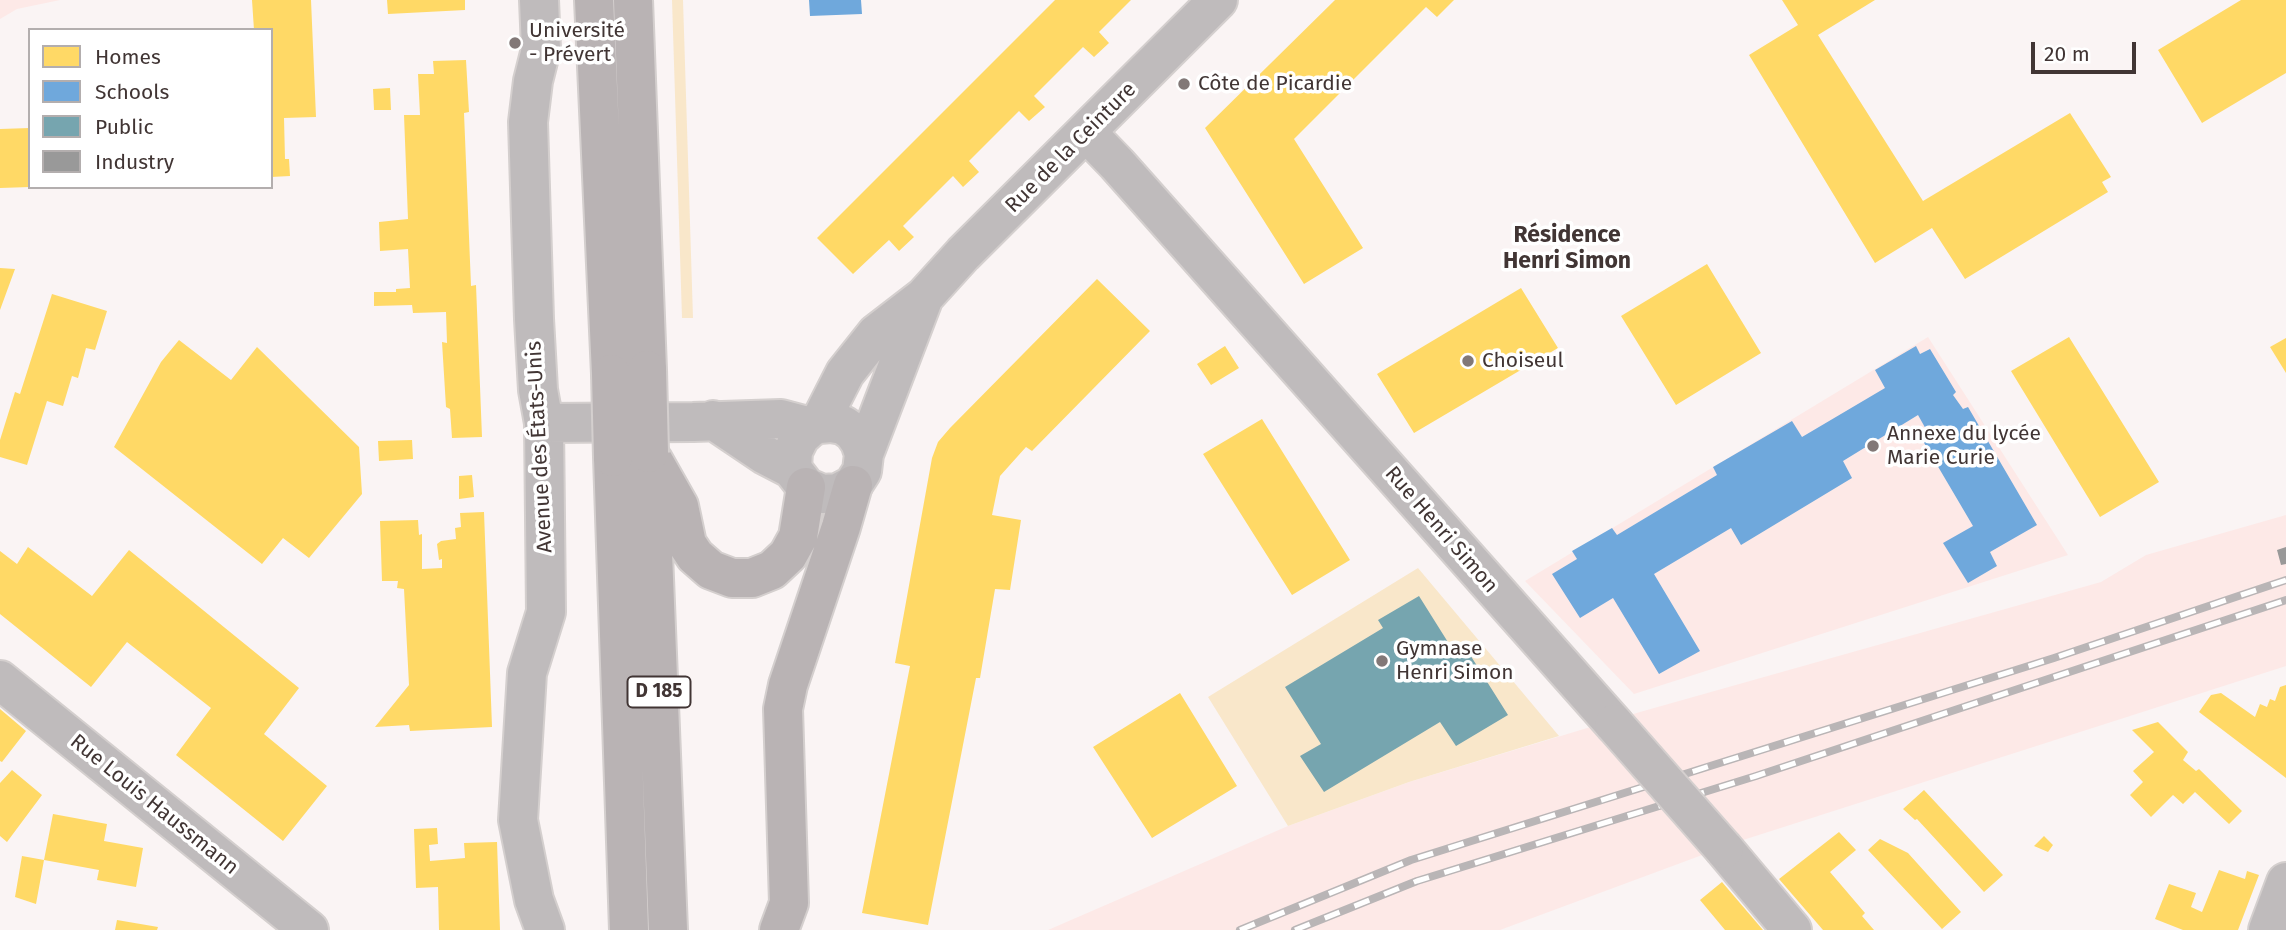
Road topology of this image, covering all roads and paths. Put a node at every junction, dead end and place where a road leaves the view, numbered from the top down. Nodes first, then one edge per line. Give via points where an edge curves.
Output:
1 (539, 0) edge
2 (594, 0) edge
3 (633, 0) edge
4 (1218, 0) edge
5 (1087, 132) junction
6 (924, 297) junction
7 (629, 372) junction
8 (713, 420) junction
9 (544, 423) junction
10 (815, 426) junction
11 (631, 455) junction
12 (858, 470) junction
13 (799, 478) junction
14 (0, 680) edge
15 (2286, 883) edge
16 (309, 930) edge
17 (545, 930) edge
18 (629, 930) edge
19 (668, 930) edge
20 (779, 930) edge
21 (1792, 930) edge
22 (2268, 930) edge

1 - 9 street, Avenue des États-Unis via 541,49 528,122 538,390
2 - 7 main road, D 185
3 - 7 main road, D 185
4 - 5 street, Rue de la Ceinture
5 - 6 street, Rue de la Ceinture
5 - 21 street, Rue Henri Simon, bridge
6 - 10 street, Rue de la Ceinture via 876,334 845,373
6 - 12 street, Rue de la Ceinture
7 - 11 main road, D 185, bridge
8 - 9 street
8 - 10 street via 782,419
8 - 13 street
9 - 17 street, Avenue des États-Unis via 546,612 527,673 519,820 534,900
10 - 12 street via 831,423 853,432 860,442
10 - 13 street, Rue de la Ceinture via 800,437 793,451
11 - 13 main road via 679,506 691,550 710,570 732,578 752,578 772,570 788,555 801,526
11 - 18 main road, D 185
11 - 19 main road, D 185
12 - 13 street via 838,493 822,494
12 - 20 main road via 783,709 789,903
14 - 16 street, Rue Louis Haussmann
15 - 22 street

